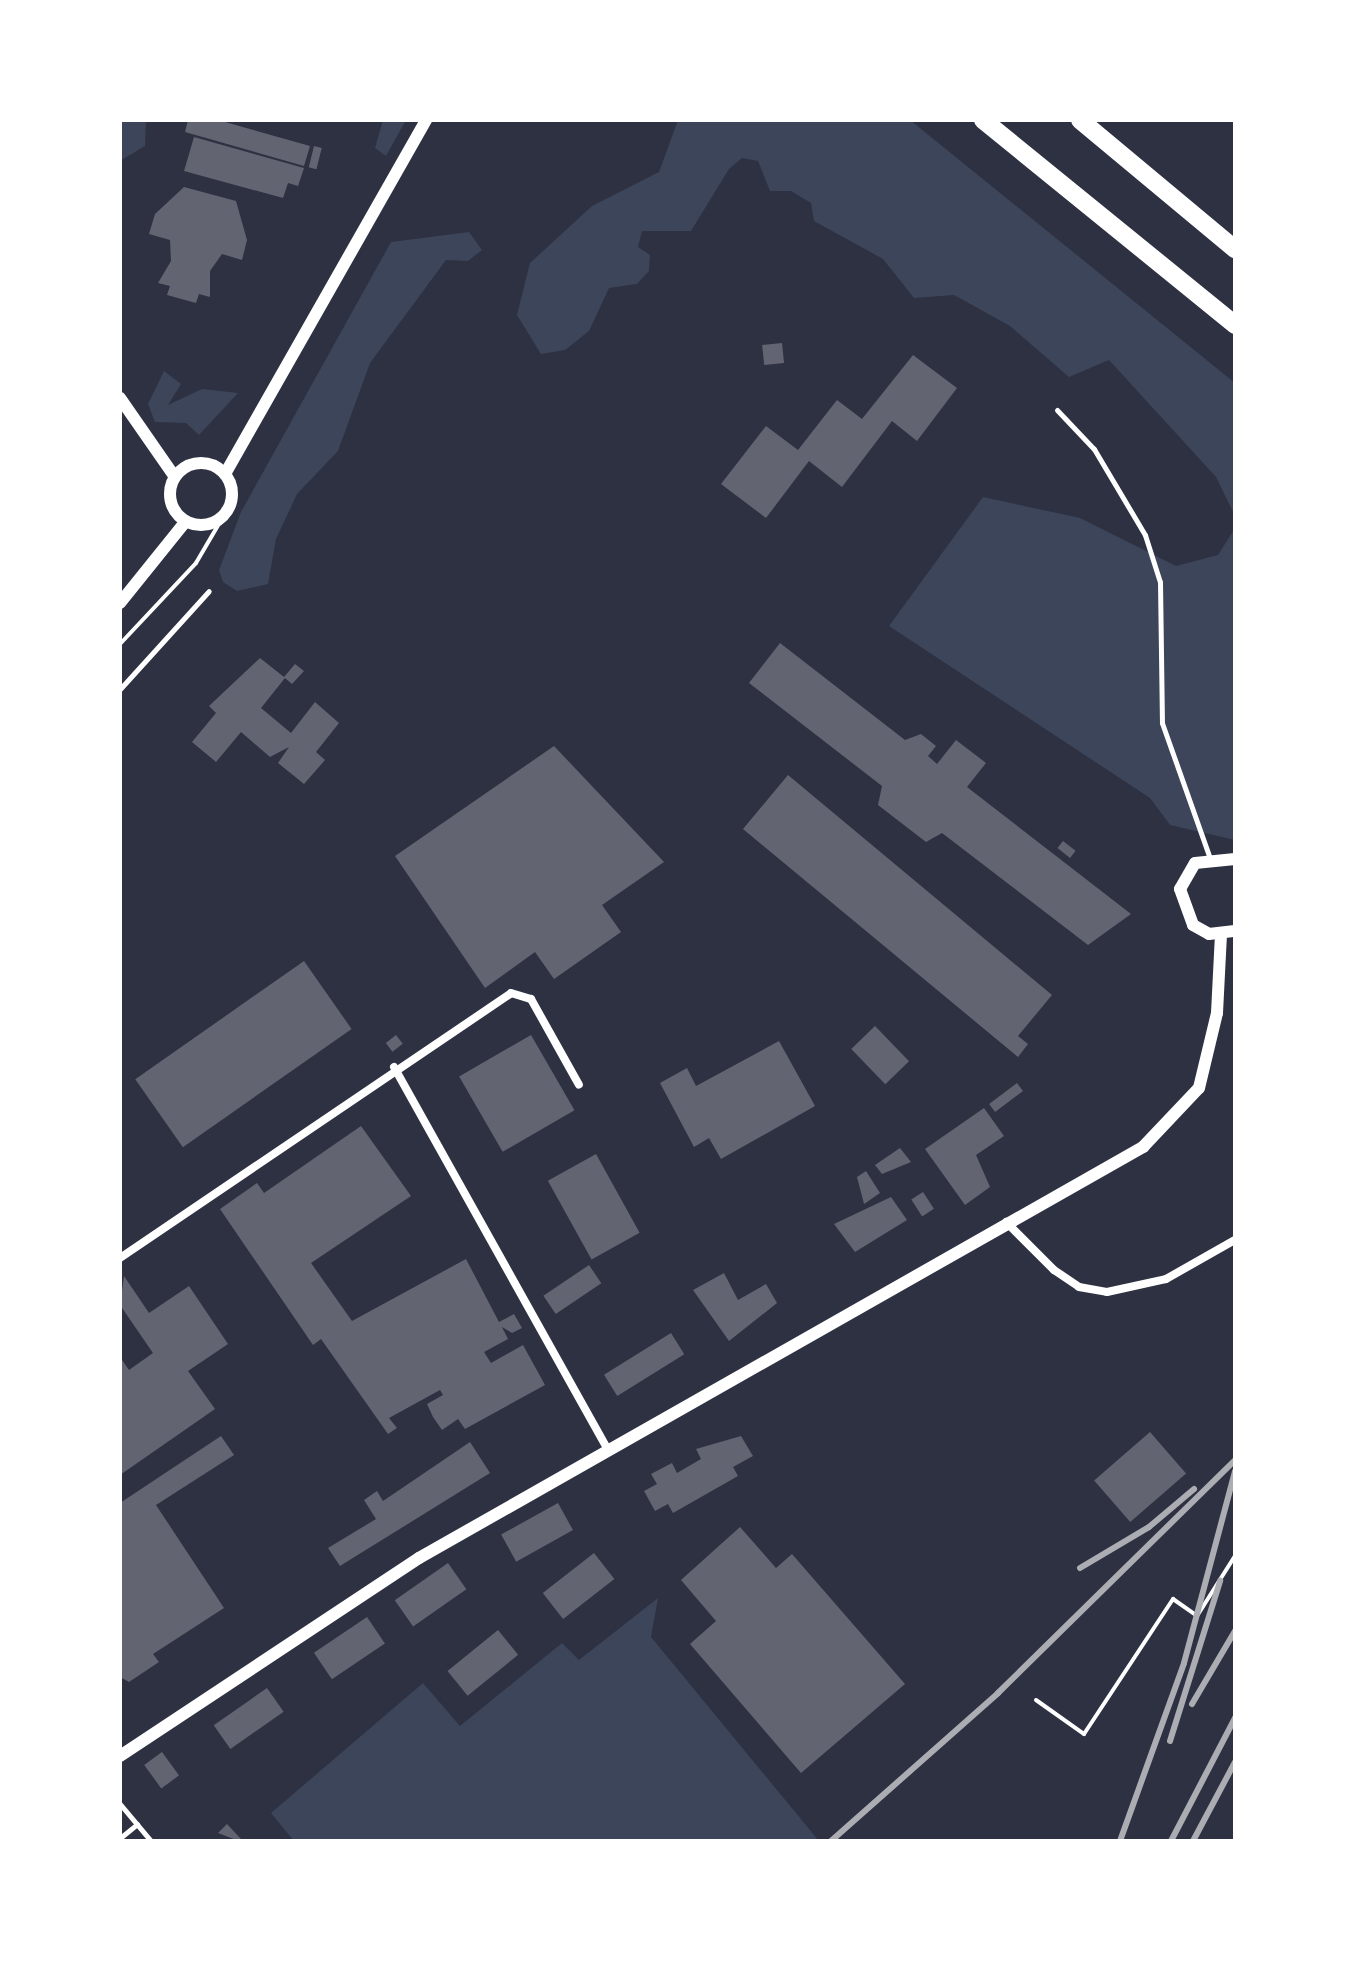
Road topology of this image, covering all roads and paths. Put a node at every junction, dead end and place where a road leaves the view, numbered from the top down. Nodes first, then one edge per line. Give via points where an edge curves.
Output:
1 (426, 120) edge
2 (983, 120) edge
3 (1080, 120) edge
4 (1235, 249) edge
5 (1235, 325) edge
6 (120, 398) edge
7 (1057, 410) dead end
8 (225, 474) junction
9 (175, 477) junction
10 (224, 515) junction
11 (186, 521) junction
12 (209, 591) dead end
13 (120, 603) edge
14 (120, 644) edge
15 (120, 689) edge
16 (1209, 856) junction
17 (1235, 859) edge
18 (1235, 931) edge
19 (1221, 935) junction
20 (394, 1067) junction
21 (579, 1085) dead end
22 (1005, 1221) junction
23 (1235, 1240) edge
24 (120, 1258) edge
25 (609, 1451) junction
26 (1235, 1556) edge
27 (1036, 1700) dead end
28 (120, 1756) edge
29 (120, 1804) edge
30 (137, 1824) junction
31 (120, 1838) edge
32 (151, 1841) edge

1 - 8 street
2 - 5 highway
3 - 4 highway
6 - 9 street
7 - 16 lane via 1094,449 1145,535 1160,582 1162,723
8 - 9 street via 193,464
8 - 10 street via 232,495
9 - 11 street via 170,496
10 - 11 street via 205,525
10 - 14 path via 196,563
11 - 13 street
12 - 15 lane
16 - 17 street
16 - 19 street via 1185,874 1180,904 1199,929
18 - 19 street
19 - 22 street via 1210,1053 1177,1119 1143,1147
20 - 21 street via 511,993 531,999
20 - 24 street
20 - 25 street
22 - 23 street via 1054,1270 1079,1287 1107,1292 1166,1279
22 - 25 street
25 - 28 street via 419,1558
26 - 27 path via 1197,1616 1173,1599 1084,1734
29 - 30 lane
30 - 31 lane
30 - 32 lane

